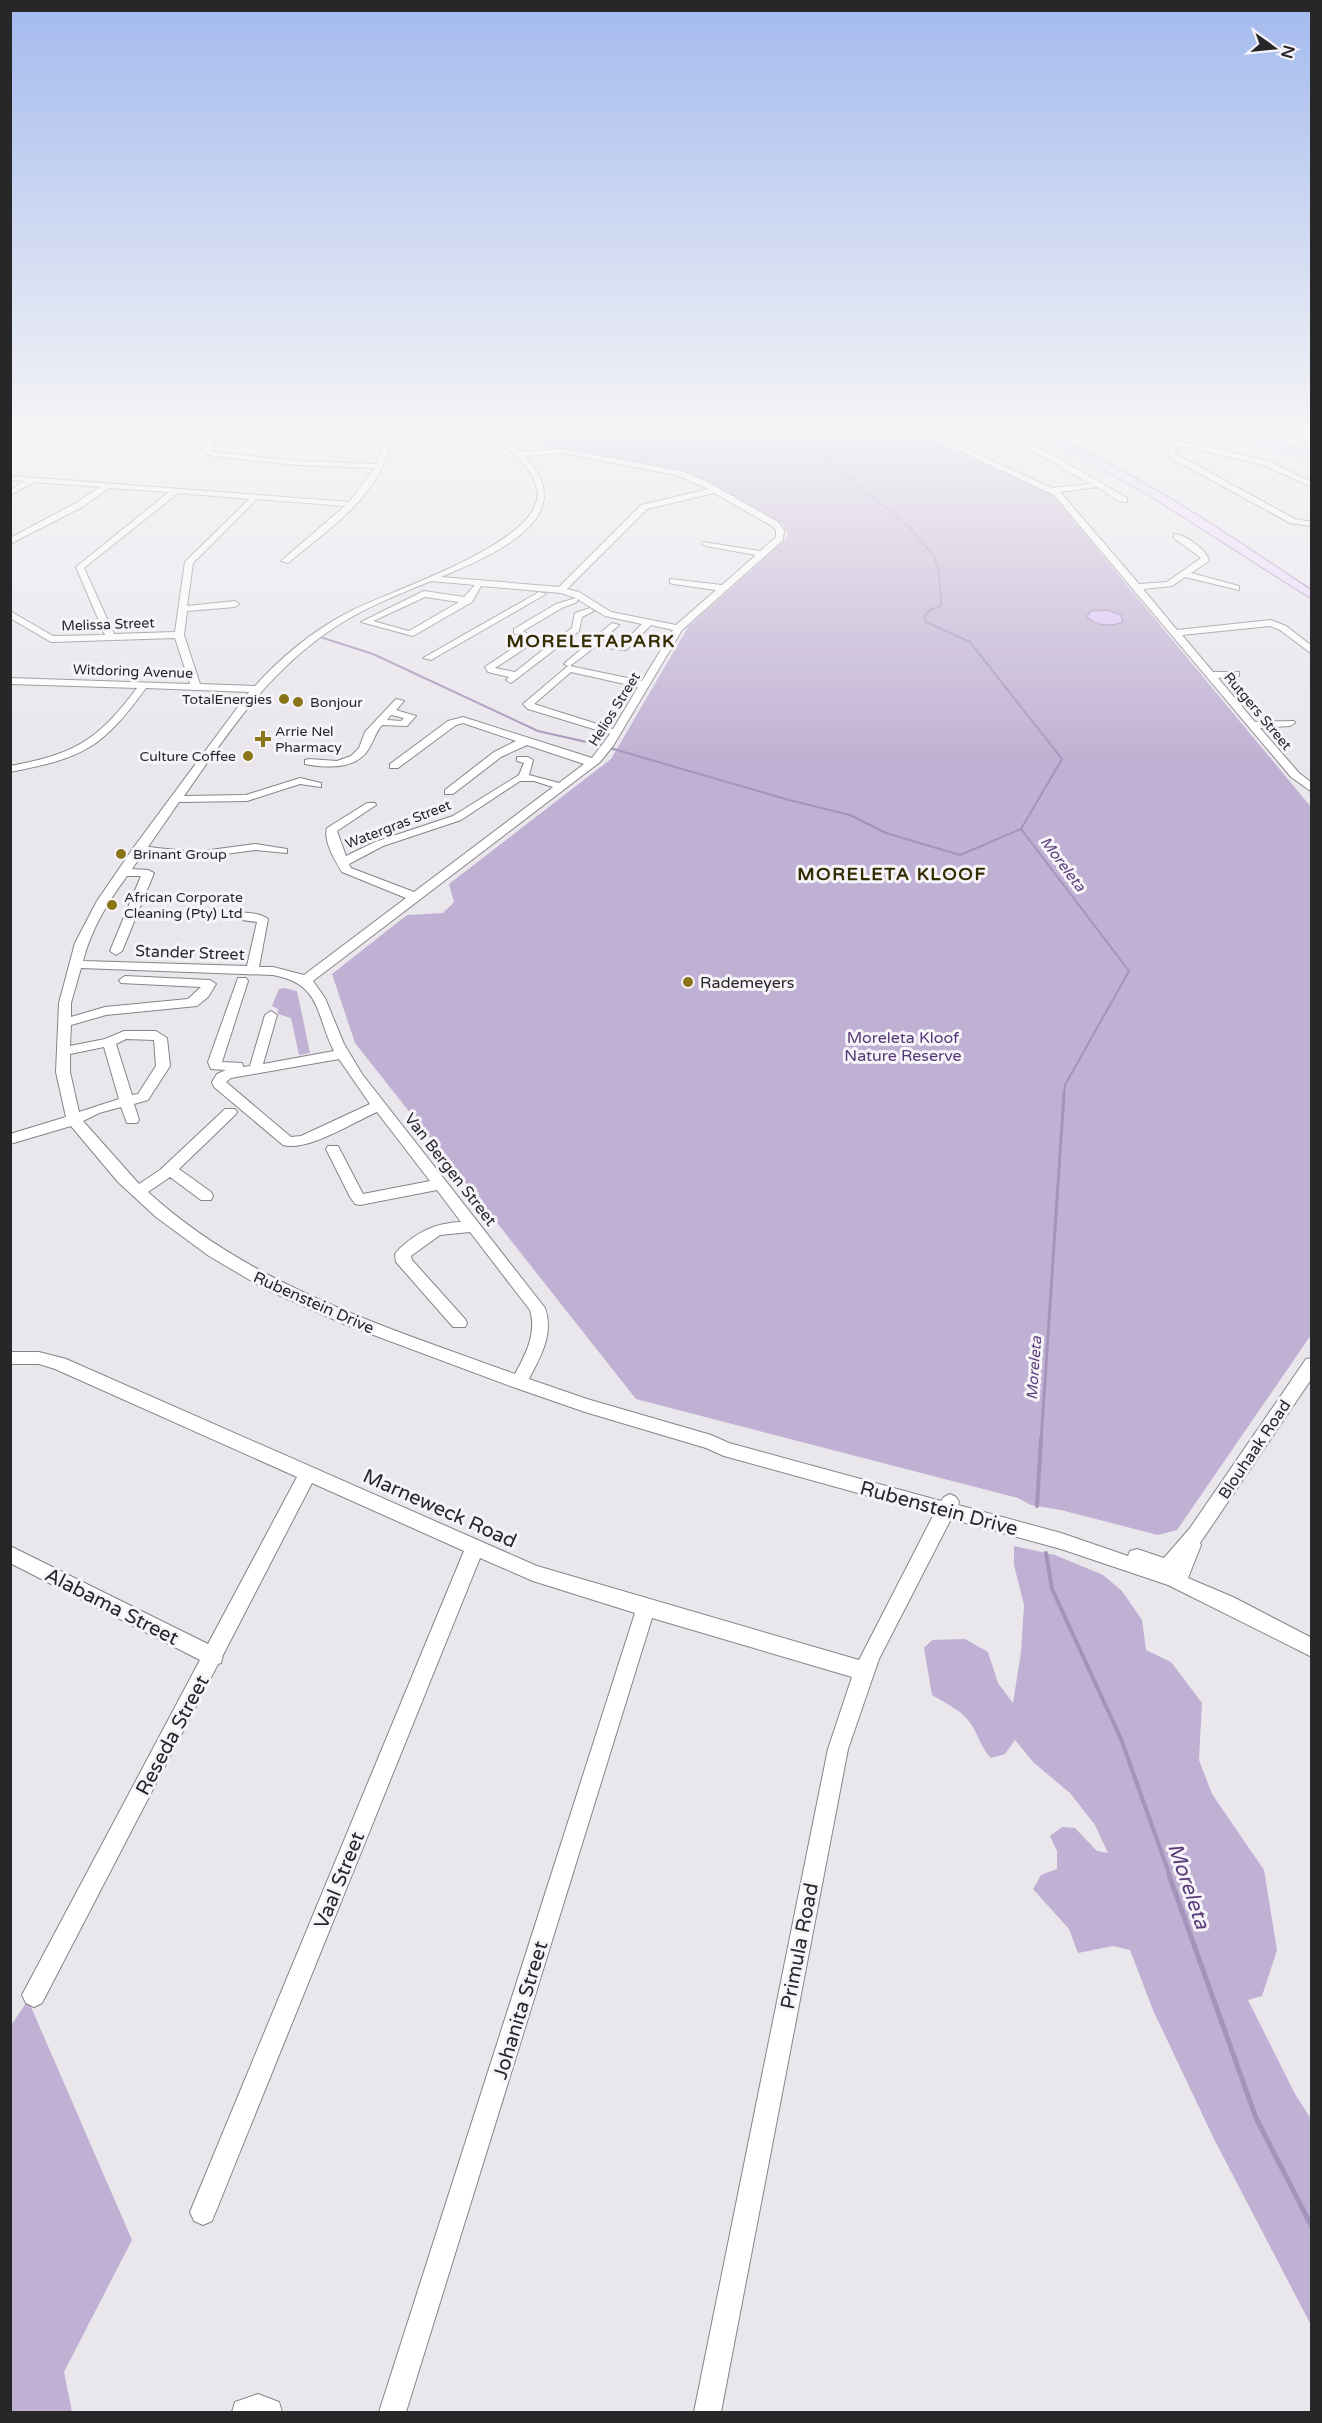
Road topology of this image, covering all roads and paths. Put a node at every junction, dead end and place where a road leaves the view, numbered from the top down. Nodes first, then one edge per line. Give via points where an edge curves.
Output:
1 (118, 537) edge
2 (214, 537) edge
3 (313, 537) edge
4 (510, 537) edge
5 (514, 537) edge
6 (614, 537) edge
7 (780, 537) edge
8 (1093, 537) edge
9 (1178, 537) edge
10 (1223, 537) edge
11 (510, 541) junction
12 (706, 544) dead end
13 (763, 554) junction
14 (285, 561) dead end
15 (1185, 574) junction
16 (429, 579) junction
17 (673, 581) dead end
18 (478, 587) dead end
19 (1136, 587) junction
20 (724, 588) junction
21 (1236, 588) dead end
22 (561, 590) junction
23 (542, 594) dead end
24 (1311, 596) edge
25 (469, 600) junction
26 (574, 600) dead end
27 (235, 604) dead end
28 (181, 609) junction
29 (590, 611) dead end
30 (10, 614) edge
31 (649, 622) junction
32 (615, 625) dead end
33 (463, 628) dead end
34 (678, 628) junction
35 (477, 631) junction
36 (487, 633) dead end
37 (1175, 633) junction
38 (179, 635) junction
39 (111, 638) junction
40 (531, 640) junction
41 (593, 644) junction
42 (556, 645) junction
43 (1311, 651) edge
44 (428, 658) dead end
45 (569, 664) dead end
46 (1236, 674) dead end
47 (1211, 675) junction
48 (10, 681) edge
49 (144, 685) junction
50 (645, 685) junction
51 (196, 687) junction
52 (255, 689) junction
53 (399, 701) dead end
54 (389, 712) junction
55 (380, 722) junction
56 (1290, 723) dead end
57 (1253, 726) junction
58 (616, 733) junction
59 (530, 741) junction
60 (521, 759) dead end
61 (309, 762) dead end
62 (592, 763) junction
63 (394, 766) dead end
64 (10, 769) edge
65 (523, 777) junction
66 (317, 785) dead end
67 (562, 787) junction
68 (1311, 789) edge
69 (449, 792) dead end
70 (174, 800) junction
71 (371, 805) dead end
72 (138, 849) junction
73 (283, 851) dead end
74 (341, 863) junction
75 (123, 872) junction
76 (415, 897) junction
77 (238, 916) dead end
78 (116, 951) dead end
79 (74, 964) junction
80 (252, 970) junction
81 (125, 980) dead end
82 (242, 981) dead end
83 (304, 981) junction
84 (271, 1015) dead end
85 (65, 1023) junction
86 (109, 1042) junction
87 (64, 1051) junction
88 (341, 1051) junction
89 (256, 1064) junction
90 (126, 1102) junction
91 (379, 1105) junction
92 (230, 1112) dead end
93 (74, 1120) junction
94 (132, 1120) dead end
95 (10, 1139) edge
96 (333, 1149) dead end
97 (169, 1169) junction
98 (440, 1184) junction
99 (137, 1192) junction
100 (206, 1196) dead end
101 (474, 1227) junction
102 (459, 1323) dead end
103 (10, 1358) edge
104 (1311, 1364) edge
105 (519, 1382) junction
106 (308, 1474) junction
107 (949, 1505) junction
108 (475, 1548) junction
109 (10, 1554) edge
110 (1174, 1573) junction
111 (646, 1608) junction
112 (1311, 1648) edge
113 (214, 1657) junction
114 (864, 1671) junction
115 (34, 1995) dead end
116 (203, 2212) dead end
117 (245, 2412) edge
118 (269, 2412) edge
119 (393, 2412) edge
120 (708, 2412) edge

1 - 39 street via 81,567
2 - 28 street via 190,560
3 - 14 street
4 - 11 street
5 - 11 street, Rubenstein Drive
6 - 22 street
7 - 13 street, Helios Street
8 - 19 street, Rutgers Street
9 - 15 street via 1206,558
10 - 24 main road
11 - 16 street, Rubenstein Drive
12 - 13 street
13 - 20 street, Helios Street
15 - 19 street via 1169,584
15 - 21 street
16 - 22 street
16 - 52 street, Rubenstein Drive via 340,620
17 - 20 street
18 - 25 street
19 - 37 street, Rutgers Street
20 - 34 street, Helios Street
22 - 31 street via 576,594 604,613
23 - 35 street
25 - 25 street via 408,635 365,622 424,594
26 - 40 street via 517,631
27 - 28 street
28 - 38 street
29 - 42 street via 578,615 576,629
30 - 39 street, Melissa Street via 51,639
31 - 34 street
31 - 41 street via 626,648
32 - 41 street
33 - 35 street
34 - 50 street, Helios Street
35 - 36 street
35 - 44 street
37 - 43 street via 1257,623 1277,626
37 - 47 street, Rutgers Street
38 - 39 street, Melissa Street
38 - 51 street
40 - 42 street
40 - 42 street via 491,670 514,678
41 - 45 street
46 - 47 street, Rutgers Street
47 - 57 street, Rutgers Street
48 - 49 street, Witdoring Avenue
49 - 51 street, Witdoring Avenue
49 - 64 street via 92,742 56,760
50 - 58 street, Helios Street
50 - 58 street via 569,669 528,704
51 - 52 street, Witdoring Avenue
52 - 70 street, Rubenstein Drive
53 - 54 street
54 - 55 street
54 - 55 street via 411,716 403,724
55 - 61 street via 355,758 338,764
56 - 57 street
57 - 68 street, Rutgers Street
58 - 62 street, Helios Street
59 - 62 street
59 - 63 street via 459,720
59 - 69 street via 502,752
60 - 65 street via 529,763
62 - 67 street, Helios Street
65 - 67 street
65 - 74 street, Watergras Street via 457,818 380,844
66 - 70 street via 300,781 247,798
67 - 76 street, Helios Street
70 - 72 street, Rubenstein Drive
71 - 74 street via 331,830
72 - 73 street via 195,855 255,847
72 - 75 street, Rubenstein Drive
74 - 76 street via 350,873
75 - 78 street via 148,873
75 - 79 street, Rubenstein Drive via 103,901
76 - 83 street, Helios Street
77 - 80 street via 262,919
79 - 80 street, Stander Street
79 - 85 street, Rubenstein Drive via 65,1003
80 - 83 street, Stander Street via 281,973
81 - 85 street via 210,984 192,1003 105,1011
82 - 89 street via 215,1062 220,1067
83 - 88 street, Van Bergen Street via 321,998
84 - 89 street
85 - 87 street, Rubenstein Drive
86 - 87 street
86 - 90 street
86 - 90 street via 124,1035 160,1038 164,1058 158,1077 143,1097
87 - 93 street, Rubenstein Drive via 65,1088
88 - 89 street
88 - 91 street, Van Bergen Street
88 - 91 street via 228,1074 219,1082 288,1142 304,1140
90 - 93 street
90 - 94 street
91 - 98 street, Van Bergen Street
92 - 97 street
93 - 95 street
93 - 99 street, Rubenstein Drive
96 - 98 street via 360,1200
97 - 99 street
97 - 100 street
98 - 101 street, Van Bergen Street
99 - 105 street, Rubenstein Drive via 214,1252 291,1295
101 - 102 street via 432,1230 403,1254 405,1262
101 - 105 street, Van Bergen Street via 540,1314 540,1337
103 - 106 street, Marneweck Road via 39,1358 60,1364
104 - 110 street, Blouhaak Road
105 - 107 street, Rubenstein Drive via 724,1449
106 - 108 street, Marneweck Road
106 - 113 street, Reseda Street
107 - 110 street, Rubenstein Drive
107 - 114 street, Primula Road
108 - 111 street, Marneweck Road via 558,1582
108 - 116 street, Vaal Street
109 - 113 street, Alabama Street
110 - 112 street, Rubenstein Drive
111 - 114 street, Marneweck Road
111 - 119 street, Johanita Street
113 - 115 street, Reseda Street
114 - 120 street, Primula Road via 845,1723 830,1785
117 - 118 street via 258,2408

